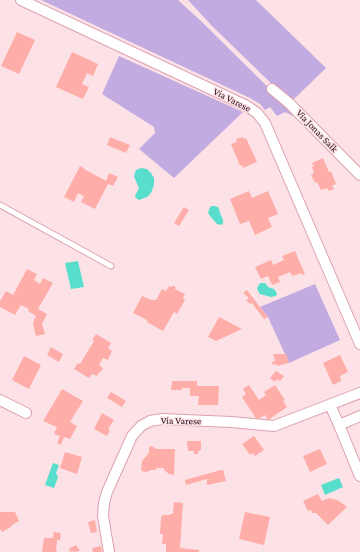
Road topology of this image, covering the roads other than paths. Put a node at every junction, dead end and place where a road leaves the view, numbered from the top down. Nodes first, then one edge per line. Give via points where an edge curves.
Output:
1 (21, 0) edge
2 (272, 89) dead end
3 (360, 175) edge
4 (0, 205) edge
5 (111, 266) dead end
6 (360, 344) edge
7 (360, 393) edge
8 (0, 400) edge
9 (330, 405) junction
10 (26, 414) dead end
11 (360, 416) edge
12 (339, 425) junction
13 (360, 476) edge
14 (109, 552) edge

1 - 6 street, Via Varese via 248,106 257,113 265,123
2 - 3 street, Via Jonas Salk via 289,102
4 - 5 lane
7 - 9 street, Via Varese
8 - 10 street
9 - 12 street
9 - 14 street, Via Varese via 274,426 162,419 141,426 132,436 104,503 103,516
11 - 12 street
12 - 13 street

